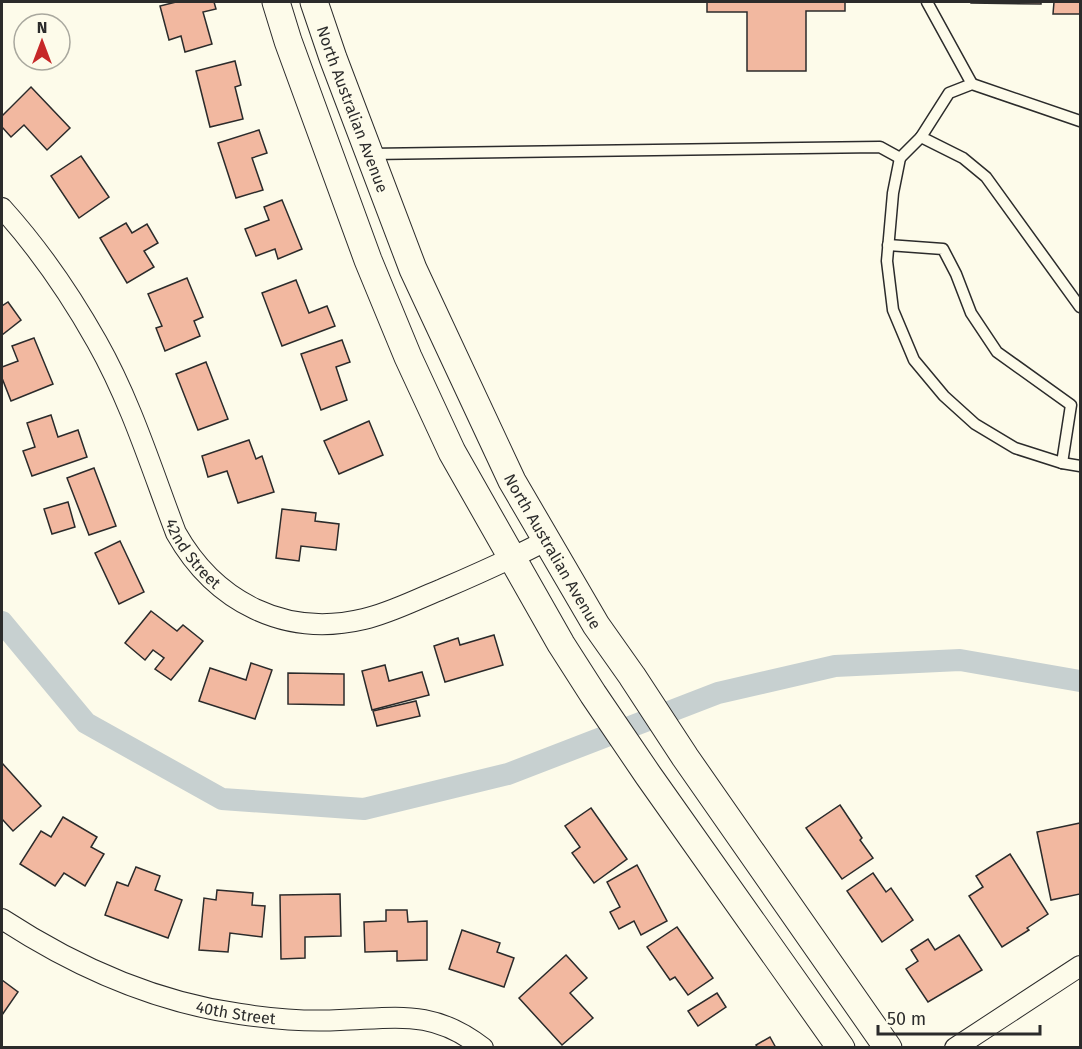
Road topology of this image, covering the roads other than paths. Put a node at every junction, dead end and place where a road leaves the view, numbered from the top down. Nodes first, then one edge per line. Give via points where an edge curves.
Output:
1 (276, 2) edge
2 (314, 2) edge
3 (927, 2) edge
4 (972, 84) junction
5 (1080, 121) edge
6 (921, 137) junction
7 (369, 154) junction
8 (900, 158) junction
9 (2, 208) edge
10 (888, 245) junction
11 (1080, 307) edge
12 (1062, 463) junction
13 (1080, 466) edge
14 (547, 540) junction
15 (512, 559) junction
16 (2, 919) edge
17 (1080, 966) edge
18 (483, 1047) edge
19 (841, 1047) edge
20 (888, 1047) edge
21 (955, 1047) edge

1 - 15 main road via 368,260 408,357 452,452
2 - 7 main road, North Australian Avenue
3 - 4 lane
4 - 5 lane
4 - 6 lane via 949,93
6 - 8 lane
6 - 11 lane via 963,158 986,177
7 - 8 lane via 880,147
7 - 14 main road, North Australian Avenue via 413,269 512,481
8 - 10 lane
9 - 15 street, 42nd Street via 64,287 98,344 185,549 208,577 237,599 259,611 294,621 348,622 382,614
10 - 12 lane via 893,310 914,360 944,396 975,424 1015,448
10 - 12 lane via 943,249 971,313 997,352 1071,405
12 - 13 lane
14 - 15 street, 42nd Street
14 - 20 main road, North Australian Avenue via 596,625
15 - 19 main road via 593,694
16 - 18 street, 40th Street via 86,968 179,1002 278,1019 419,1018 444,1024
17 - 21 street

